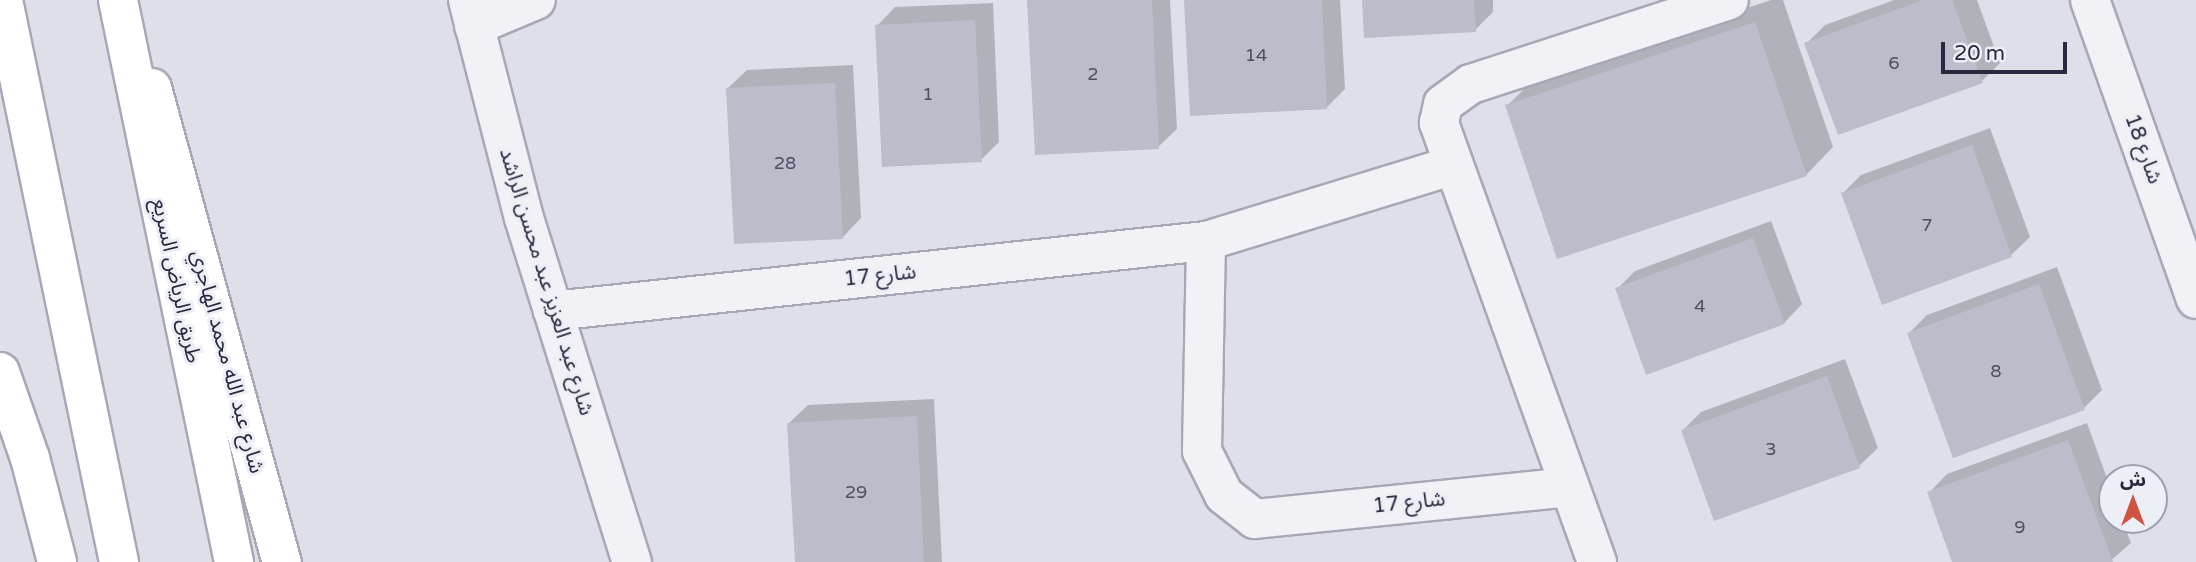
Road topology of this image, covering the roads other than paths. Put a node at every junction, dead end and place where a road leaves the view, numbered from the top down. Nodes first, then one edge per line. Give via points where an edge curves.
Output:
1 (3, 0) edge
2 (118, 0) edge
3 (128, 0) edge
4 (536, 0) edge
5 (1728, 0) edge
6 (2090, 0) edge
7 (471, 13) edge
8 (1451, 166) junction
9 (1206, 241) junction
10 (2196, 299) edge
11 (553, 311) junction
12 (0, 372) edge
13 (1568, 487) junction
14 (57, 562) edge
15 (119, 562) edge
16 (234, 562) edge
17 (282, 562) edge
18 (632, 562) edge
19 (1597, 562) edge

1 - 15 main road
2 - 16 main road, طريق الرياض السريع
3 - 17 main road, شارع عبد الله محمد الهاجري
4 - 7 street
5 - 8 street via 1454,92 1443,104 1439,123
6 - 10 street, شارع 18
7 - 11 street, شارع عبد العزيز عبد محسن الراشد
8 - 9 street, شارع 17
8 - 13 street
9 - 11 street, شارع 17
9 - 13 street, شارع 17 via 1202,451 1224,495 1255,519
11 - 18 street, شارع عبد العزيز عبد محسن الراشد
12 - 14 main road via 30,458
13 - 19 street

